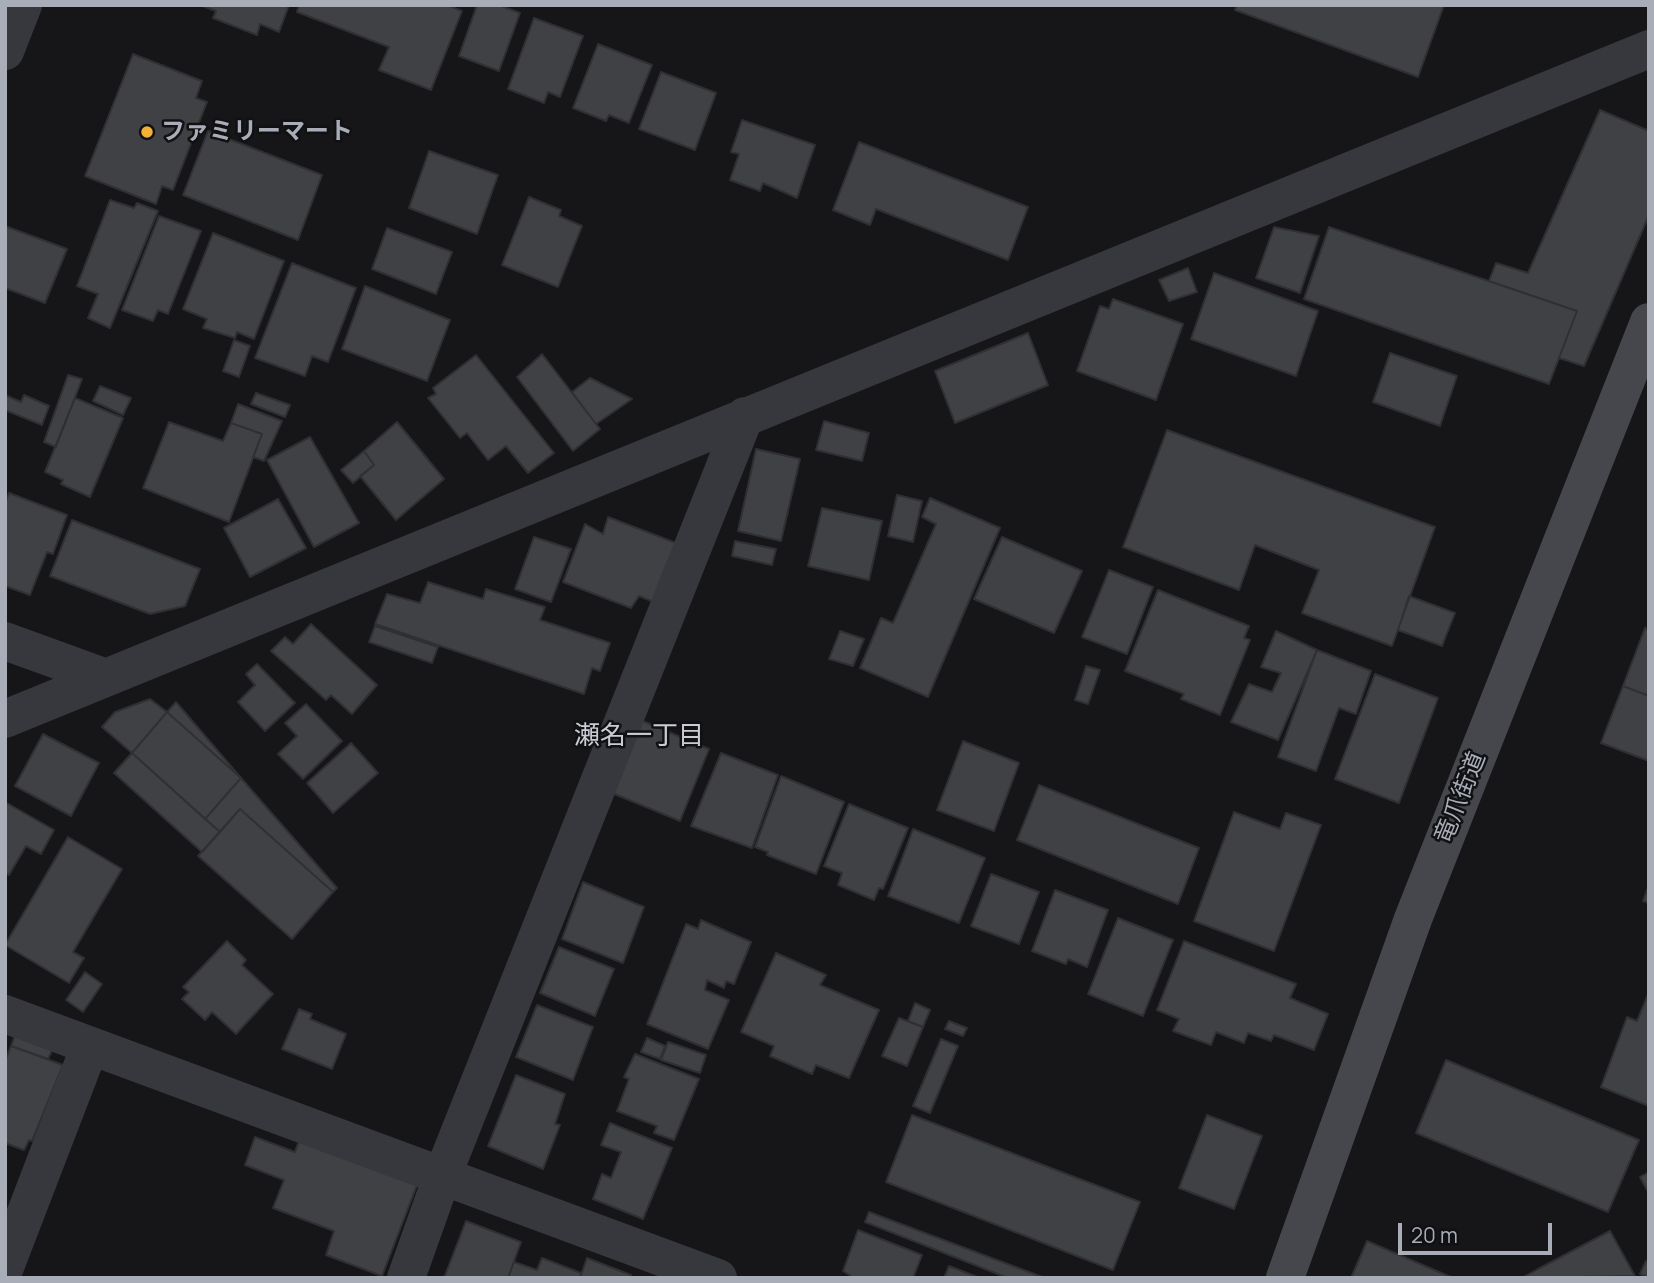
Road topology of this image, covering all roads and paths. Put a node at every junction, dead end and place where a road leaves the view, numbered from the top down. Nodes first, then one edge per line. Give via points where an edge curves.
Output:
1 (23, 5) edge
2 (1649, 49) edge
3 (5, 51) edge
4 (1649, 322) edge
5 (745, 416) junction
6 (5, 641) edge
7 (104, 677) junction
8 (5, 719) edge
9 (5, 1014) edge
10 (90, 1046) junction
11 (443, 1174) junction
12 (5, 1267) edge
13 (406, 1278) edge
14 (718, 1278) edge
15 (1284, 1278) edge

1 - 3 street
2 - 5 street
4 - 15 main road, 竜爪街道 via 1413,919
5 - 7 street
5 - 11 street
6 - 7 street
7 - 8 street
9 - 10 street
10 - 11 street
10 - 12 street
11 - 13 street
11 - 14 street

